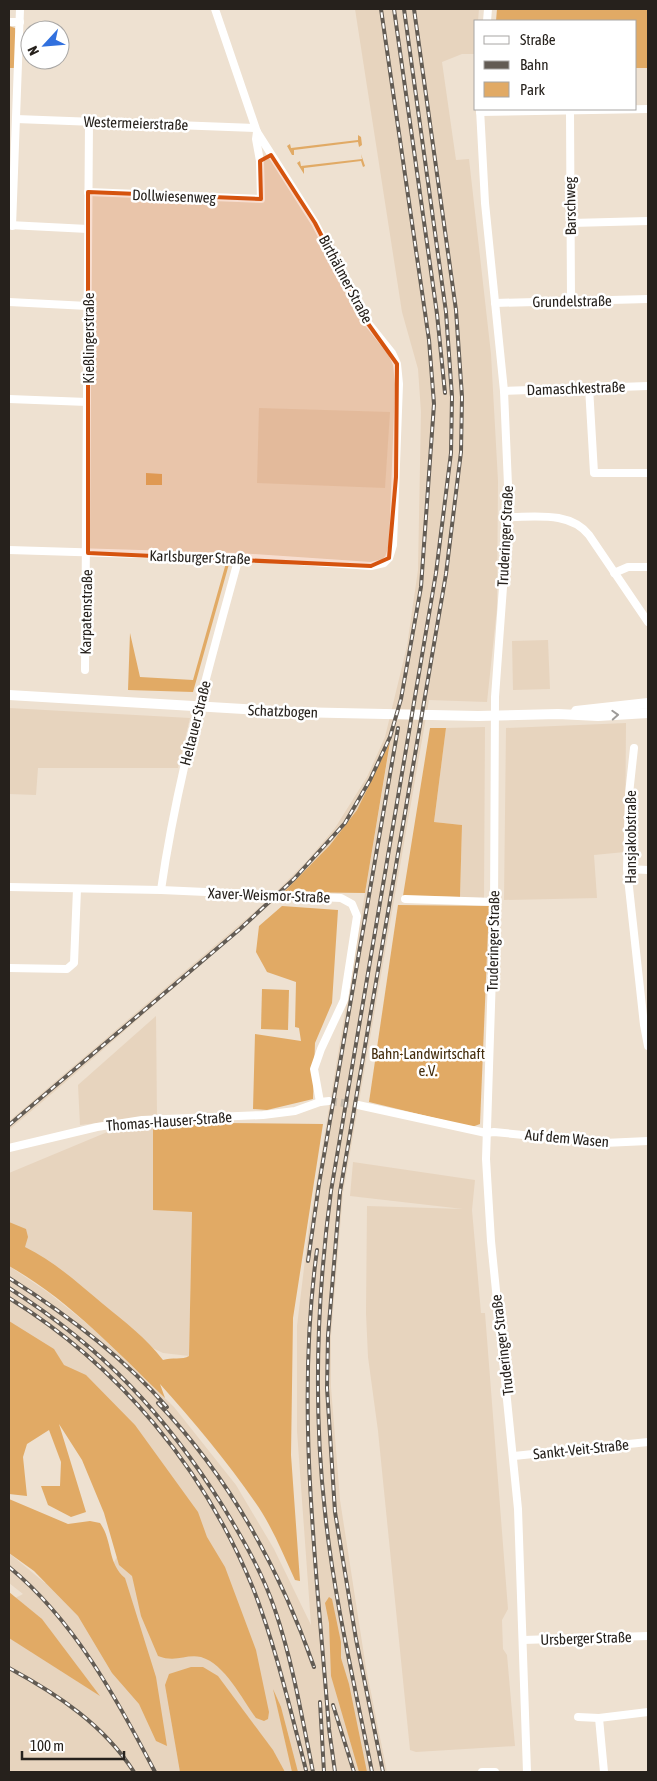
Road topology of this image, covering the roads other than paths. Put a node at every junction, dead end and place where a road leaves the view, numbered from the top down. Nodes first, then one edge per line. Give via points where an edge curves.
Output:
1 (215, 9) edge
2 (9, 22) edge
3 (20, 22) joint
4 (480, 110) edge
5 (603, 110) edge
6 (570, 111) junction
7 (16, 119) junction
8 (89, 122) junction
9 (256, 130) junction
10 (12, 134) edge
11 (271, 154) junction
12 (260, 161) junction
13 (88, 192) junction
14 (261, 199) joint
15 (648, 221) edge
16 (571, 222) junction
17 (10, 226) edge
18 (88, 229) junction
19 (648, 299) edge
20 (571, 301) junction
21 (9, 302) edge
22 (495, 303) junction
23 (88, 306) junction
24 (648, 386) edge
25 (589, 388) junction
26 (504, 391) junction
27 (9, 399) edge
28 (87, 402) junction
29 (648, 473) edge
30 (508, 517) junction
31 (9, 550) edge
32 (88, 553) junction
33 (239, 557) junction
34 (389, 558) joint
35 (648, 567) edge
36 (614, 572) junction
37 (648, 622) edge
38 (85, 670) dead end
39 (9, 695) edge
40 (648, 702) edge
41 (198, 707) junction
42 (558, 714) junction
43 (648, 714) edge
44 (634, 748) dead end
45 (627, 869) junction
46 (648, 870) edge
47 (9, 887) edge
48 (77, 889) junction
49 (161, 890) junction
50 (405, 899) dead end
51 (494, 902) junction
52 (9, 968) edge
53 (646, 1019) edge
54 (648, 1046) edge
55 (329, 1101) tunnel mouth
56 (320, 1102) junction
57 (358, 1106) tunnel mouth
58 (486, 1133) junction
59 (648, 1141) edge
60 (9, 1148) edge
61 (648, 1442) edge
62 (514, 1456) junction
63 (648, 1636) edge
64 (523, 1640) junction
65 (648, 1712) edge
66 (578, 1717) dead end
67 (599, 1718) junction
68 (482, 1772) edge
69 (495, 1772) edge
70 (527, 1772) edge
71 (604, 1772) edge

1 - 9 street, Birthälmer Straße
2 - 3 street
3 - 7 street
4 - 6 street
4 - 22 street, Truderinger Straße
5 - 6 street
6 - 16 street, Barschweg
7 - 8 street, Westermeierstraße
7 - 10 street
8 - 9 street, Westermeierstraße
8 - 13 street, Kießlingerstraße
9 - 11 street, Birthälmer Straße
9 - 12 street, Birthälmer Straße
10 - 17 street
11 - 12 street
11 - 34 street, Birthälmer Straße via 315,223 360,312 397,364 396,486 393,545
12 - 14 street, Birthälmer Straße
13 - 14 street, Dollwiesenweg
13 - 18 street, Kießlingerstraße
15 - 16 street
16 - 20 street, Barschweg
17 - 18 street
18 - 23 street, Kießlingerstraße
19 - 20 street, Grundelstraße
20 - 22 street, Grundelstraße
21 - 23 street
22 - 26 street, Truderinger Straße
23 - 28 street, Kießlingerstraße
24 - 25 street, Damaschkestraße
25 - 26 street, Damaschkestraße
25 - 29 street via 594,473
26 - 30 street, Truderinger Straße
27 - 28 street
28 - 32 street, Kießlingerstraße
30 - 36 street via 562,518 577,524 589,535
30 - 51 street, Truderinger Straße via 496,697
31 - 32 street, Karlsburger Straße
32 - 33 street, Karlsburger Straße
32 - 38 street, Karpatenstraße
33 - 34 street, Karlsburger Straße via 371,566 384,564
33 - 41 street, Heltauer Straße
35 - 36 street via 628,567
36 - 37 street
39 - 41 main road, Schatzbogen
40 - 42 main road, Schatzbogen
41 - 42 main road, Schatzbogen via 388,715
41 - 49 street, Heltauer Straße via 175,803
42 -> 43 main road, Schatzbogen
44 - 45 street, Hansjakobstraße
45 - 46 street
45 - 53 street, Hansjakobstraße
47 - 48 street, Xaver-Weismor-Straße
48 - 49 street, Xaver-Weismor-Straße
48 - 52 street via 74,963 67,969
49 - 56 street, Xaver-Weismor-Straße via 341,898 352,904 357,916 344,1000 314,1069
50 - 51 street
51 - 58 street, Truderinger Straße
53 - 54 street, Hansjakobstraße
55 - 56 street, Thomas-Hauser-Straße
56 - 60 street, Thomas-Hauser-Straße via 294,1111 263,1115 142,1120
57 - 58 street
58 - 59 street, Auf dem Wasen via 604,1143
58 - 62 street, Truderinger Straße via 491,1241
61 - 62 street, Sankt-Veit-Straße
62 - 64 street, Truderinger Straße
63 - 64 street, Ursberger Straße
64 - 70 street, Truderinger Straße
65 - 67 street
66 - 67 street
67 - 71 street
68 - 69 street

